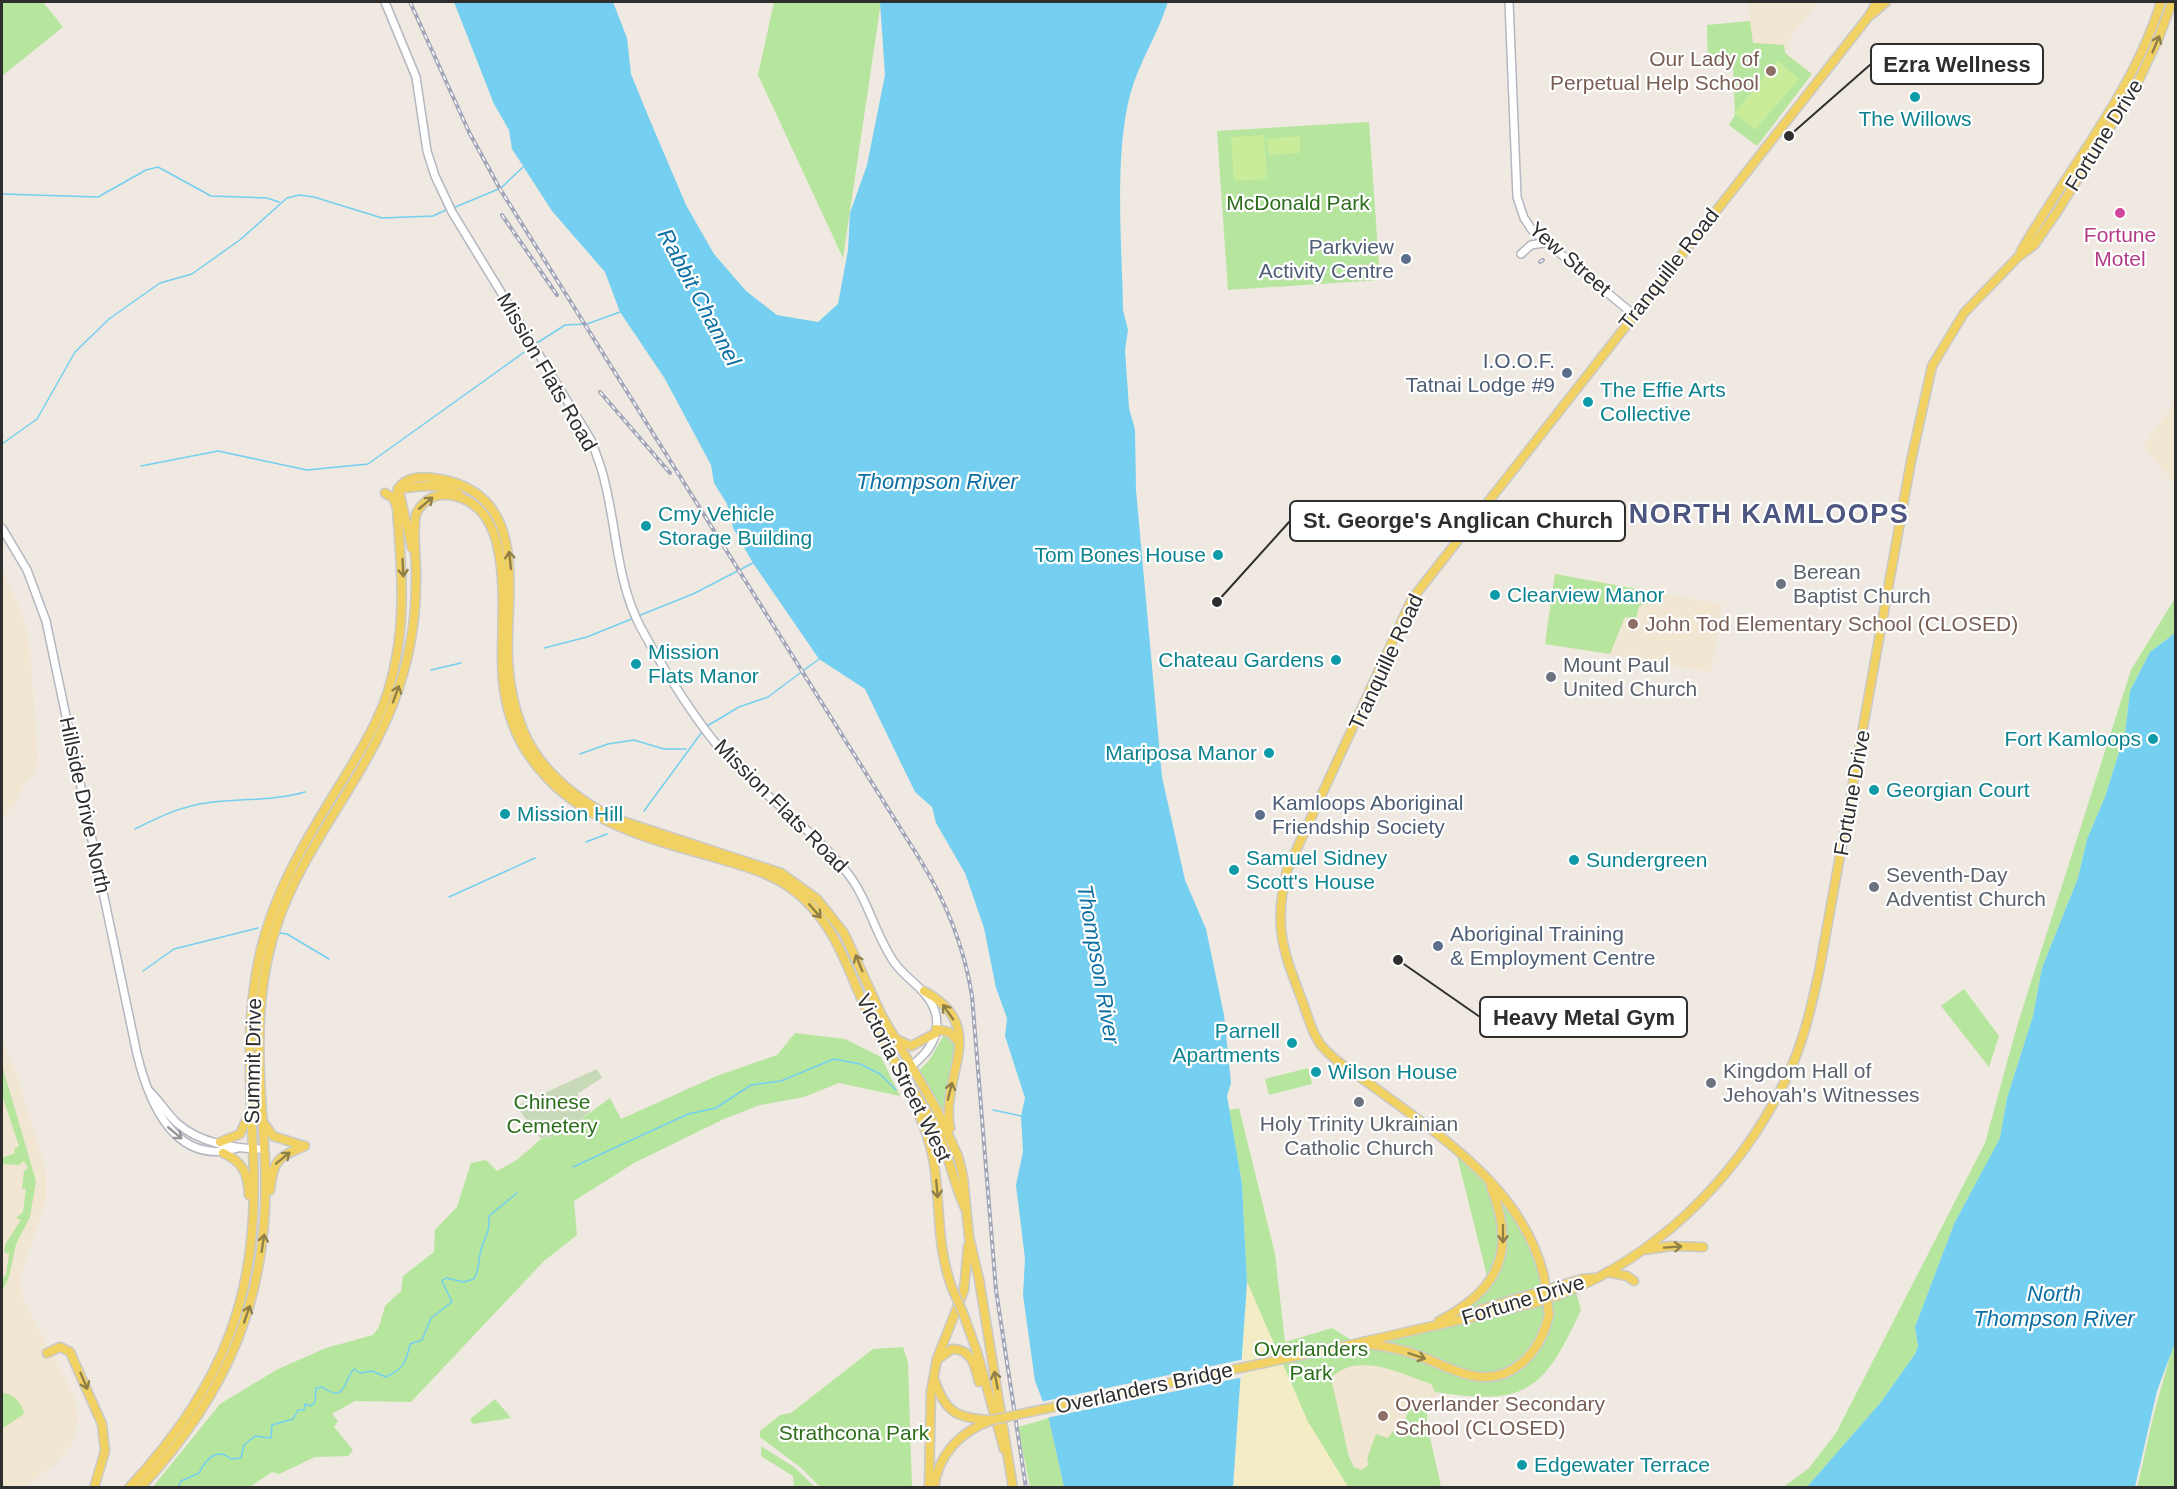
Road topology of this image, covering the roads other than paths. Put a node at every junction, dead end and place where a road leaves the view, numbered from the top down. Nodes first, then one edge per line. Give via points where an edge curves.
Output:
1 (385, 2) edge
2 (1509, 2) edge
3 (1877, 2) edge
4 (1886, 2) edge
5 (2162, 2) edge
6 (2172, 2) edge
7 (1869, 16) junction
8 (1544, 243) junction
9 (1521, 254) dead end
10 (2018, 257) junction
11 (1634, 314) junction
12 (398, 489) junction
13 (385, 493) dead end
14 (462, 497) junction
15 (397, 506) junction
16 (2, 528) edge
17 (415, 558) junction
18 (924, 991) junction
19 (936, 1031) junction
20 (892, 1036) junction
21 (960, 1042) junction
22 (911, 1067) junction
23 (902, 1073) junction
24 (148, 1090) junction
25 (250, 1110) junction
26 (262, 1119) junction
27 (952, 1140) junction
28 (220, 1142) junction
29 (238, 1148) junction
30 (253, 1149) junction
31 (264, 1149) junction
32 (223, 1153) junction
33 (1488, 1179) junction
34 (965, 1208) junction
35 (252, 1216) junction
36 (266, 1221) junction
37 (969, 1237) junction
38 (1704, 1247) dead end
39 (1644, 1250) junction
40 (1607, 1272) junction
41 (1634, 1281) dead end
42 (1424, 1329) junction
43 (1360, 1343) junction
44 (1345, 1346) joint
45 (47, 1353) dead end
46 (938, 1359) junction
47 (934, 1379) junction
48 (990, 1402) junction
49 (992, 1420) junction
50 (1007, 1458) junction
51 (939, 1469) junction
52 (940, 1485) edge
53 (94, 1488) edge
54 (129, 1488) edge
55 (140, 1488) edge
56 (929, 1488) edge
57 (934, 1488) edge
58 (1013, 1488) edge

1 - 18 street, Mission Flats Road via 416,77 427,151 435,176 452,212 591,440 605,482 625,588 641,627 702,725 733,762 813,834 847,871 862,895 882,945 896,965
2 - 8 street, Yew Street via 1517,197 1524,218
3 - 7 main road, Tranquille Road
4 - 7 main road, Tranquille Road
5 - 10 main road, Fortune Drive via 2132,71
10 -> 6 main road, Fortune Drive via 2044,231 2137,84
7 - 11 main road, Tranquille Road
8 - 9 street via 1531,245
8 - 11 street, Yew Street
10 - 39 main road, Fortune Drive via 1964,313 1939,352 1927,382 1819,972 1795,1060 1774,1103 1735,1162 1690,1212
11 - 33 main road, Tranquille Road via 1412,599 1287,870 1280,898 1285,955 1319,1042 1345,1066 1448,1141
12 - 14 main road via 442,487
12 - 15 main road, Summit Drive
12 - 17 main road
20 -> 12 main road, Victoria Street West via 844,933 827,909 805,889 767,867 613,818 577,797 547,769 524,732 513,699 508,658 510,565 506,538 497,519 476,494 447,480 412,478
13 - 15 main road
17 -> 14 main road via 418,509 436,496
14 -> 23 main road, Victoria Street West via 484,516 497,542 506,702 522,743 542,773 573,803 610,824 763,873 799,894 836,939 871,1020
15 -> 25 main road, Summit Drive via 404,603 397,659 370,735 296,859 267,928 249,1028
16 - 24 street, Hillside Drive North via 27,570 46,621 137,1054
26 -> 17 main road, Summit Drive via 261,993 274,931 303,862 392,707 412,633
18 - 19 street, Mission Flats Road via 933,1007
21 -> 18 main road via 949,1012
19 - 20 main road via 911,1046
19 - 21 main road via 949,1032
19 - 22 street via 930,1049
20 - 22 main road, Victoria Street West
27 -> 21 main road via 948,1098
22 - 23 street
22 - 27 main road, Victoria Street West
23 - 34 main road, Victoria Street West via 942,1140
23 -> 48 main road, bridge via 929,1143 938,1193 940,1250 978,1352
24 - 28 street, Hillside Drive North via 183,1128
24 -> 32 street, Hillside Drive North via 157,1114 177,1136 196,1147
25 - 28 main road via 242,1132
25 - 30 main road, Summit Drive
26 - 31 main road, Summit Drive
36 -> 26 main road via 276,1162 282,1155 305,1146 273,1136
27 - 34 main road, Victoria Street West via 963,1176
28 - 29 street, Hillside Drive North
29 - 30 street, Hillside Drive North
29 - 32 street, Hillside Drive North
30 - 31 street, Hillside Drive North
30 - 35 main road, Summit Drive
31 - 36 main road, Summit Drive
32 - 35 main road via 239,1162 244,1170
33 -> 42 main road via 1504,1230 1495,1274 1458,1311
43 -> 33 main road, Tranquille Road, bridge via 1415,1354 1470,1376 1498,1376 1516,1368 1540,1344 1549,1315 1544,1277 1527,1232
34 - 37 main road, Victoria Street West
35 - 54 main road, Summit Drive via 242,1296 217,1367 172,1439
55 -> 36 main road, Summit Drive via 201,1412 224,1371 252,1299
37 - 46 main road, Victoria Street West via 964,1290
50 -> 37 main road, Victoria Street West
39 -> 38 main road
39 - 40 main road, Fortune Drive
40 - 41 main road
40 - 42 main road, Fortune Drive
42 - 43 main road, Fortune Drive
43 - 44 main road, Fortune Drive
44 - 49 main road, Overlanders Bridge, bridge
45 -> 53 main road via 60,1347 70,1352 102,1424 105,1451
46 - 47 main road, Victoria Street West
46 - 48 main road via 952,1349 969,1355
47 - 49 main road via 948,1408 962,1416
47 - 56 main road, Victoria Street West
48 - 50 main road
49 - 51 main road, Overlanders Bridge via 973,1428 951,1446
50 - 58 main road, Victoria Street West
51 - 52 main road
51 - 57 main road

